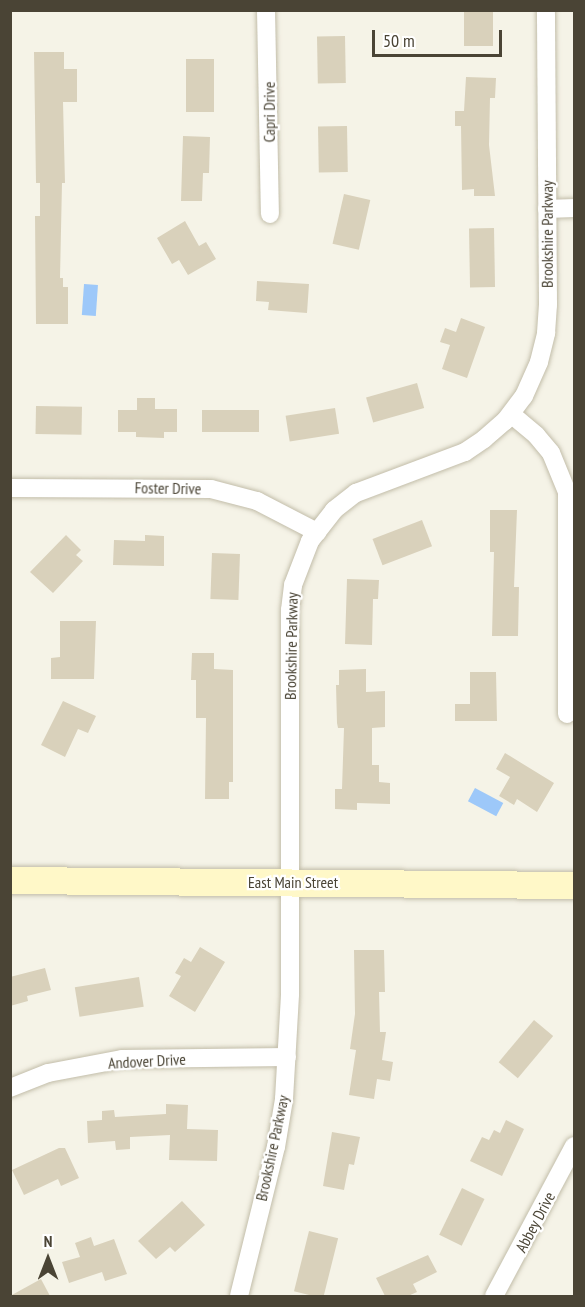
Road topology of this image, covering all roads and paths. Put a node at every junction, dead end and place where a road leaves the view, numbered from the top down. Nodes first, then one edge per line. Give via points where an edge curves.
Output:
1 (266, 10) edge
2 (546, 10) edge
3 (574, 208) edge
4 (547, 209) junction
5 (270, 214) dead end
6 (511, 414) junction
7 (10, 488) edge
8 (317, 532) junction
9 (567, 714) dead end
10 (10, 880) edge
11 (290, 882) junction
12 (574, 885) edge
13 (287, 1057) junction
14 (10, 1088) edge
15 (574, 1146) edge
16 (239, 1296) edge
17 (494, 1296) edge

1 - 5 street, Capri Drive
2 - 4 street, Brookshire Parkway
3 - 4 street
4 - 6 street, Brookshire Parkway via 546,333 539,362
6 - 8 street, Brookshire Parkway via 465,452 356,493 334,510
6 - 9 street via 551,453 567,492
7 - 8 street, Foster Drive via 211,489 256,501
8 - 11 street, Brookshire Parkway via 300,561 290,610
10 - 11 main road, East Main Street
11 - 12 main road, East Main Street
11 - 13 street, Brookshire Parkway
13 - 14 street, Andover Drive via 122,1059 48,1073
13 - 16 street, Brookshire Parkway via 280,1125
15 - 17 street, Abbey Drive

